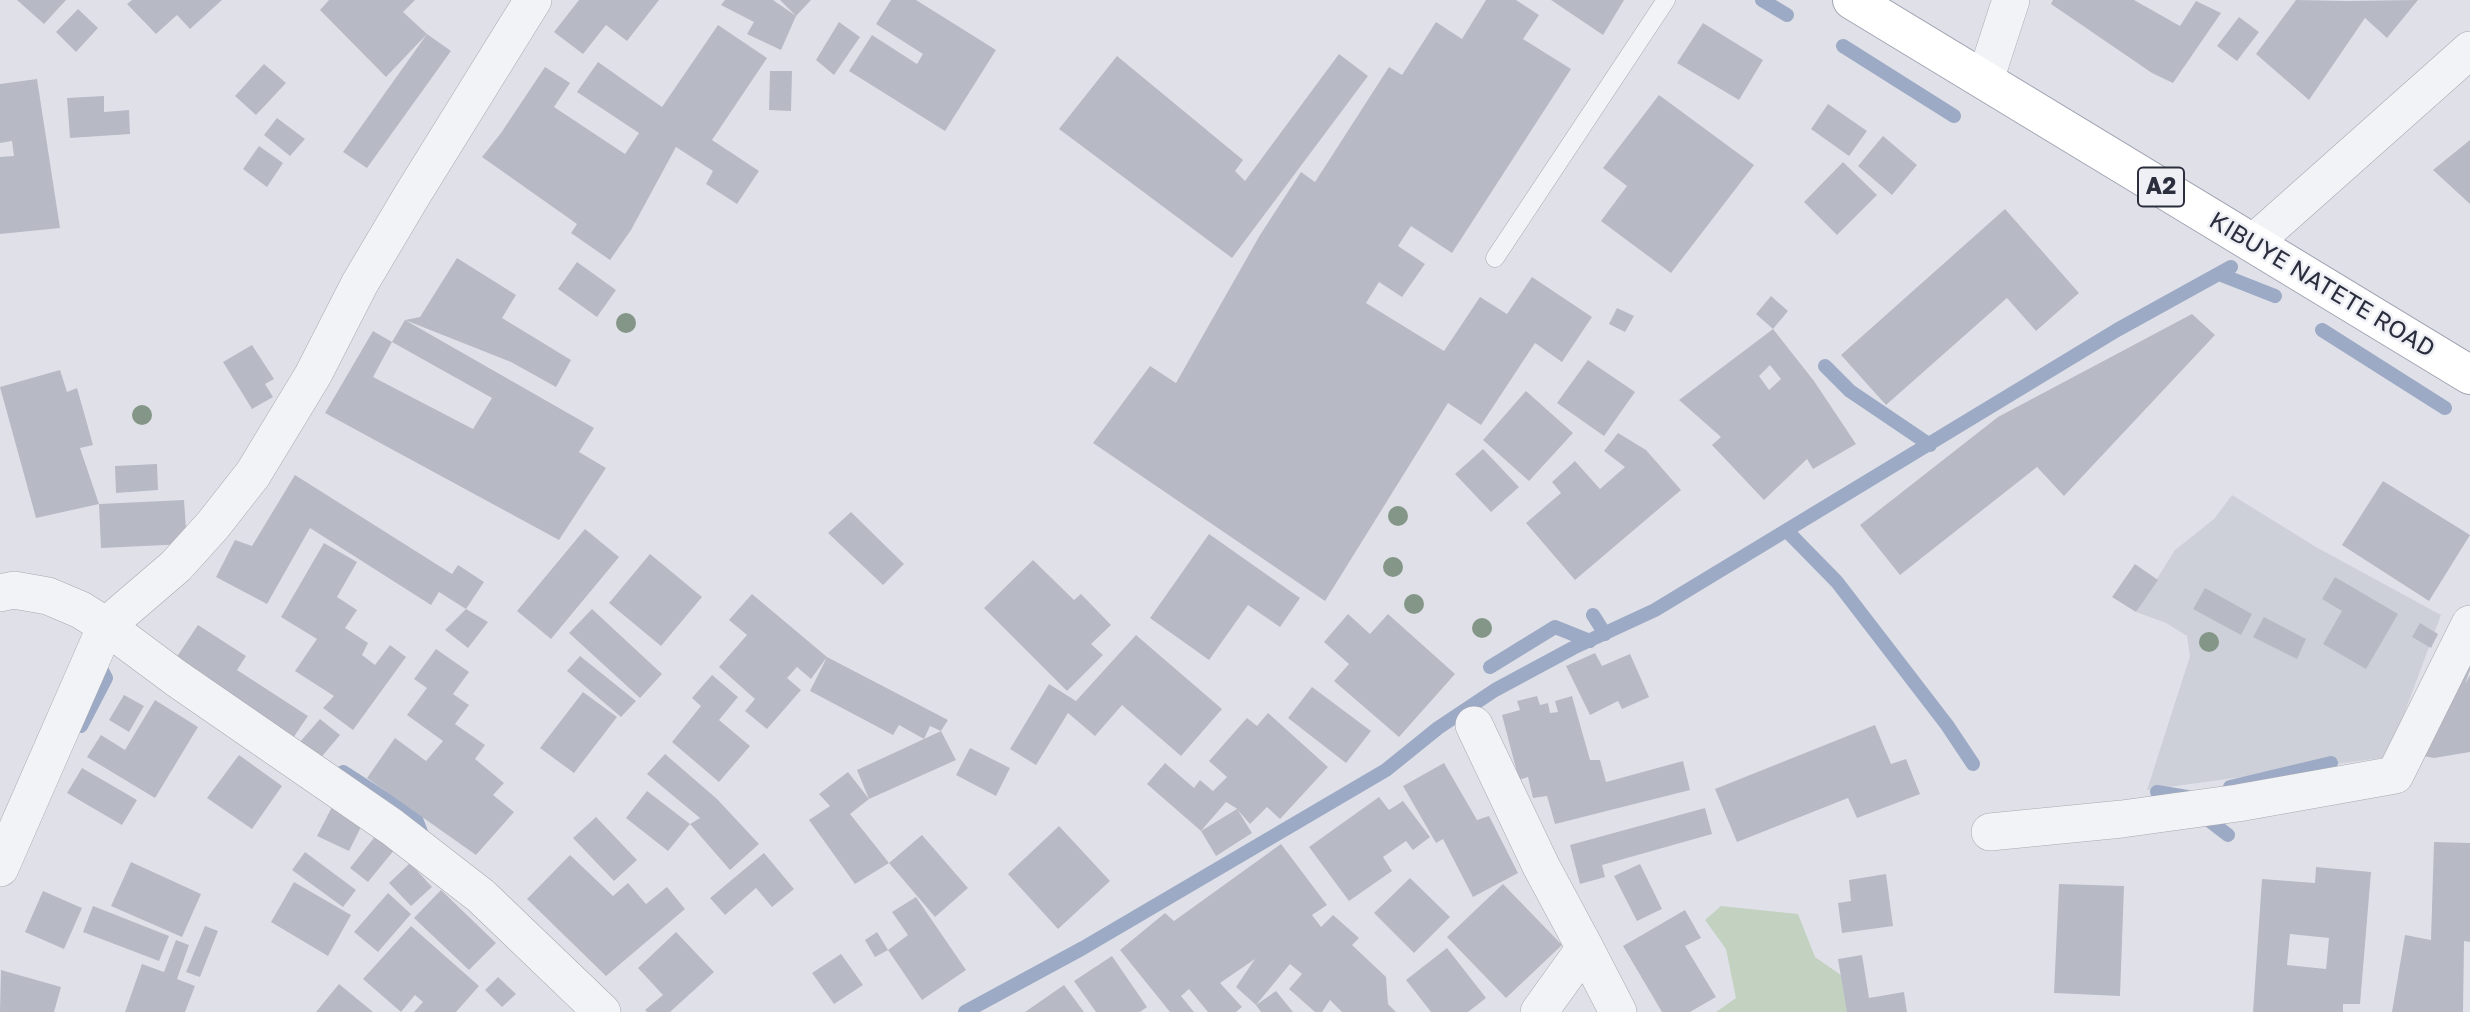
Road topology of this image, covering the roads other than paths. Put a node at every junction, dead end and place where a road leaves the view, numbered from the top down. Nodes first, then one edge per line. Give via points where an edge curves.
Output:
1 (533, 0) edge
2 (1666, 0) edge
3 (1852, 0) edge
4 (2011, 0) edge
5 (2470, 50) edge
6 (1985, 80) junction
7 (2253, 243) junction
8 (1494, 258) dead end
9 (2470, 375) edge
10 (0, 593) edge
11 (2470, 624) edge
12 (106, 626) junction
13 (1474, 725) dead end
14 (1990, 832) dead end
15 (0, 868) edge
16 (1585, 948) junction
17 (602, 1012) edge
18 (1539, 1012) edge
19 (1618, 1012) edge

1 - 12 street via 398,219 253,474 176,566
2 - 8 lane
3 - 6 main road, KIBUYE NATETE ROAD / A2
4 - 6 street
5 - 7 street
6 - 7 main road, KIBUYE NATETE ROAD / A2
7 - 9 main road, KIBUYE NATETE ROAD / A2
10 - 12 street via 14,590 48,596
11 - 14 street via 2395,775 2238,803
12 - 15 street
12 - 17 street via 481,895
13 - 16 street
16 - 18 street
16 - 19 street

